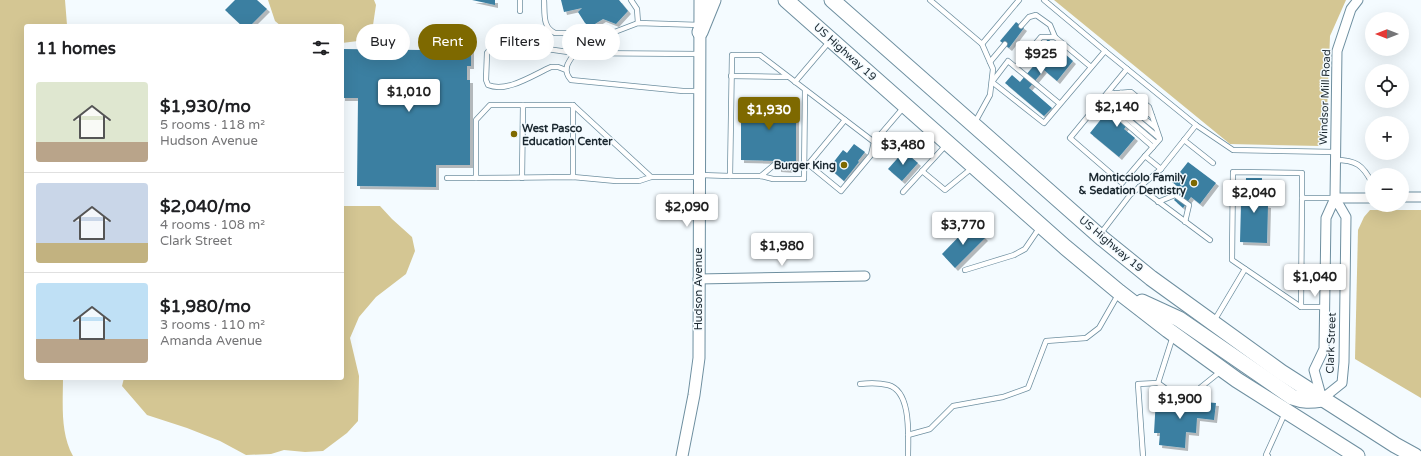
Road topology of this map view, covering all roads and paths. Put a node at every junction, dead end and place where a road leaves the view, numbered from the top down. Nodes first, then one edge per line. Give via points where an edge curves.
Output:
1 (520, 0) edge
2 (544, 0) edge
3 (631, 0) edge
4 (700, 0) edge
5 (713, 0) edge
6 (786, 0) edge
7 (930, 0) edge
8 (1019, 0) edge
9 (1044, 0) edge
10 (1358, 0) edge
11 (839, 4) edge
12 (520, 11) dead end
13 (638, 23) junction
14 (1021, 26) dead end
15 (700, 29) junction
16 (1055, 37) junction
17 (831, 40) junction
18 (982, 44) junction
19 (1005, 44) dead end
20 (562, 51) edge
21 (1105, 51) junction
22 (620, 53) edge
23 (700, 54) junction
24 (570, 60) edge
25 (990, 62) junction
26 (1016, 67) junction
27 (1092, 67) junction
28 (1127, 69) junction
29 (566, 70) junction
30 (731, 76) junction
31 (788, 77) junction
32 (794, 82) junction
33 (992, 82) junction
34 (805, 90) junction
35 (700, 91) junction
36 (1114, 93) junction
37 (1107, 94) junction
38 (1102, 100) junction
39 (1060, 104) junction
40 (523, 105) junction
41 (573, 105) junction
42 (905, 105) junction
43 (845, 120) junction
44 (974, 125) junction
45 (1196, 125) junction
46 (1156, 128) junction
47 (1160, 139) junction
48 (1184, 140) junction
49 (874, 142) junction
50 (948, 143) junction
51 (1154, 145) junction
52 (1145, 156) junction
53 (1335, 156) junction
54 (1213, 163) dead end
55 (806, 166) junction
56 (974, 167) junction
57 (1161, 168) junction
58 (922, 171) junction
59 (1365, 171) edge
60 (699, 176) junction
61 (730, 176) junction
62 (761, 176) junction
63 (447, 178) dead end
64 (476, 178) junction
65 (522, 178) junction
66 (573, 178) junction
67 (651, 178) junction
68 (1139, 187) junction
69 (903, 192) dead end
70 (1409, 197) edge
71 (1421, 197) edge
72 (1302, 198) junction
73 (1335, 198) junction
74 (1365, 198) edge
75 (1158, 202) junction
76 (1185, 222) junction
77 (1041, 226) junction
78 (1099, 236) junction
79 (1210, 240) dead end
80 (1245, 269) junction
81 (965, 270) dead end
82 (865, 276) dead end
83 (698, 279) junction
84 (1119, 292) junction
85 (1301, 307) junction
86 (1325, 307) junction
87 (1212, 324) junction
88 (1174, 334) junction
89 (1223, 370) junction
90 (860, 384) dead end
91 (1158, 384) junction
92 (1322, 399) junction
93 (1286, 412) junction
94 (908, 435) junction
95 (682, 456) edge
96 (908, 456) edge
97 (1142, 456) edge
98 (1268, 456) edge
99 (1357, 456) edge
100 (1415, 456) edge

1 - 12 lane
2 - 13 lane via 546,27 555,33 612,33
3 - 13 lane via 637,9
4 - 15 street, Hudson Avenue
5 - 15 highway
6 - 17 highway, US Highway 19
7 - 18 lane
8 - 18 lane
9 - 21 lane
10 - 53 street, Windsor Mill Road via 1351,9 1337,51
11 - 44 highway, US Highway 19
13 - 15 lane
14 - 16 lane via 1029,17 1036,15 1050,25
15 - 23 street, Hudson Avenue
16 - 26 lane via 1041,37
16 - 27 lane
17 - 32 lane
17 - 42 highway, US Highway 19
18 - 25 lane
19 - 25 lane
20 - 29 lane via 497,45 487,53 486,80 496,88 509,86 551,67
21 - 27 lane
21 - 28 lane
22 - 23 lane
23 - 35 street, Hudson Avenue
24 - 29 lane
25 - 33 lane via 993,70
26 - 33 lane via 1008,61
26 - 39 lane
27 - 39 lane
28 - 37 lane
28 - 45 lane
29 - 35 lane via 571,80
30 - 31 lane
30 - 31 lane via 732,55 760,55
30 - 61 lane
31 - 32 lane
32 - 34 lane
33 - 39 lane via 1044,123
33 - 44 lane via 990,95
34 - 43 lane
34 - 55 lane
35 - 60 street, Hudson Avenue
36 - 37 lane
36 - 46 lane
36 - 46 lane via 1131,92 1149,106
37 - 38 lane
37 - 47 lane
38 - 51 lane
38 - 52 lane via 1070,138 1122,183
40 - 41 lane
40 - 64 lane via 490,105 476,120
40 - 65 lane
41 - 66 lane
41 - 67 lane
42 - 49 lane
42 - 50 highway, US Highway 19
43 - 49 lane
43 - 55 lane
44 - 78 highway, US Highway 19
45 - 48 lane
45 - 53 lane via 1233,150
46 - 47 lane
47 - 51 lane
48 - 54 lane
48 - 57 lane
49 - 55 lane via 871,155 841,192
50 - 56 highway, US Highway 19
50 - 58 lane
51 - 52 lane
52 - 57 lane
53 - 59 lane via 1359,164
53 - 73 street, Windsor Mill Road
55 - 62 lane via 774,165
55 - 62 lane via 804,179 772,179
56 - 58 lane via 945,190
56 - 77 highway, US Highway 19
57 - 68 lane
58 - 69 lane
60 - 61 lane
60 - 67 lane
60 - 83 street, Hudson Avenue
61 - 62 lane
63 - 64 lane
64 - 65 lane
65 - 66 lane
66 - 67 lane via 616,181
68 - 75 lane
68 - 78 lane
70 - 71 street
72 - 73 lane
72 - 80 lane via 1302,173 1234,172 1232,260
72 - 85 lane
73 - 74 street
73 - 86 street, Clark Street via 1326,218
73 - 92 street, Clark Street via 1346,217 1344,362 1342,383
75 - 76 lane
75 - 76 lane via 1175,195 1189,205
76 - 79 lane
77 - 81 lane via 1025,249 1014,255
77 - 84 highway, US Highway 19
78 - 87 highway, US Highway 19
80 - 85 lane
80 - 87 lane
82 - 83 street
83 - 95 street, Hudson Avenue via 699,358
84 - 88 highway, US Highway 19
84 - 92 highway via 1179,319 1292,397 1310,402
84 - 94 lane via 1099,328 1086,338 1046,341 1028,388 1003,397 953,406 930,429
85 - 86 lane
86 - 92 street, Clark Street via 1324,349 1314,370
87 - 92 highway, US Highway 19
88 - 89 highway, US Highway 19
88 - 91 lane
89 - 91 lane via 1190,396 1176,396
89 - 93 highway, US Highway 19
90 - 94 lane via 889,385 895,389 902,397 906,410
91 - 97 lane via 1138,384
92 - 100 highway, US Highway 19
93 - 98 lane via 1266,455
93 - 99 highway, US Highway 19
94 - 96 lane

